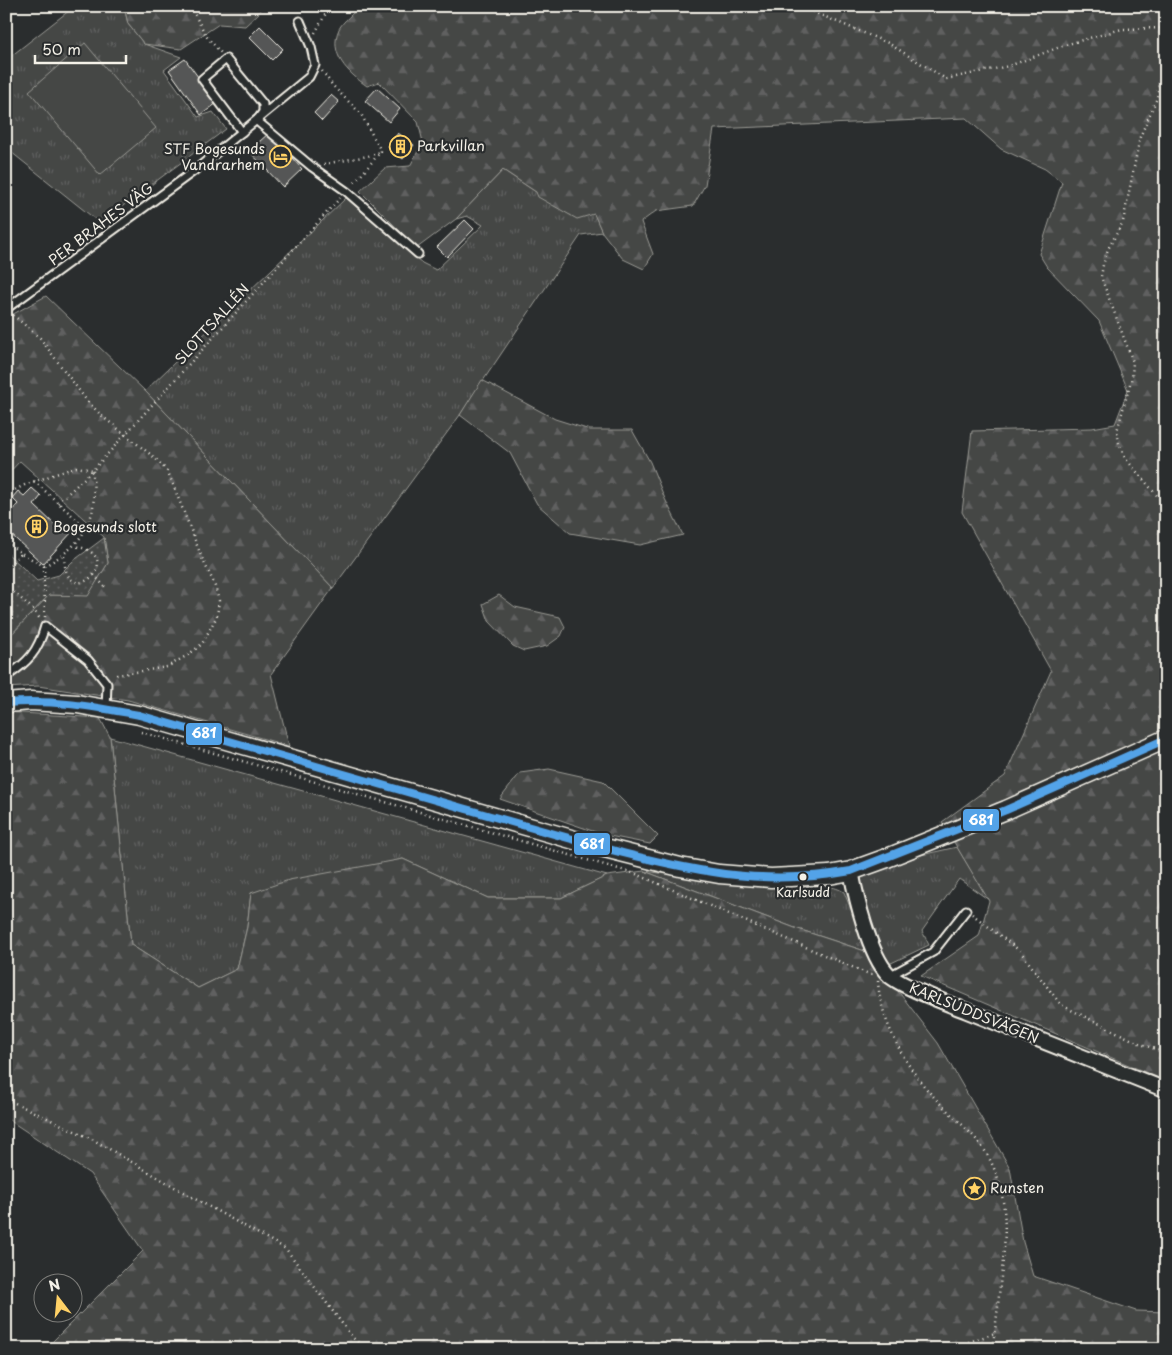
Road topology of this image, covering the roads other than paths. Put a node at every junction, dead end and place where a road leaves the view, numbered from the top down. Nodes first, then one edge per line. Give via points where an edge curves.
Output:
1 (300, 21) dead end
2 (256, 121) junction
3 (242, 132) junction
4 (418, 254) dead end
5 (6, 309) edge
6 (6, 677) edge
7 (6, 703) edge
8 (106, 709) junction
9 (1166, 739) edge
10 (851, 871) junction
11 (966, 910) road end
12 (884, 976) junction
13 (1166, 1090) edge

1 - 2 lane, PER BRAHES VÄG via 315,64 309,77
2 - 3 lane, PER BRAHES VÄG
2 - 3 lane via 263,112 263,104 226,59 202,79
2 - 4 lane via 346,191
3 - 5 lane, PER BRAHES VÄG
6 - 8 lane via 30,658 45,626 88,660 107,684
7 - 8 street via 61,702
8 - 10 street via 139,715 680,867 771,878 801,878
9 - 10 street via 939,838
10 - 12 street via 856,902
11 - 12 lane via 932,952
12 - 13 street, KARLSUDDSVÄGEN

